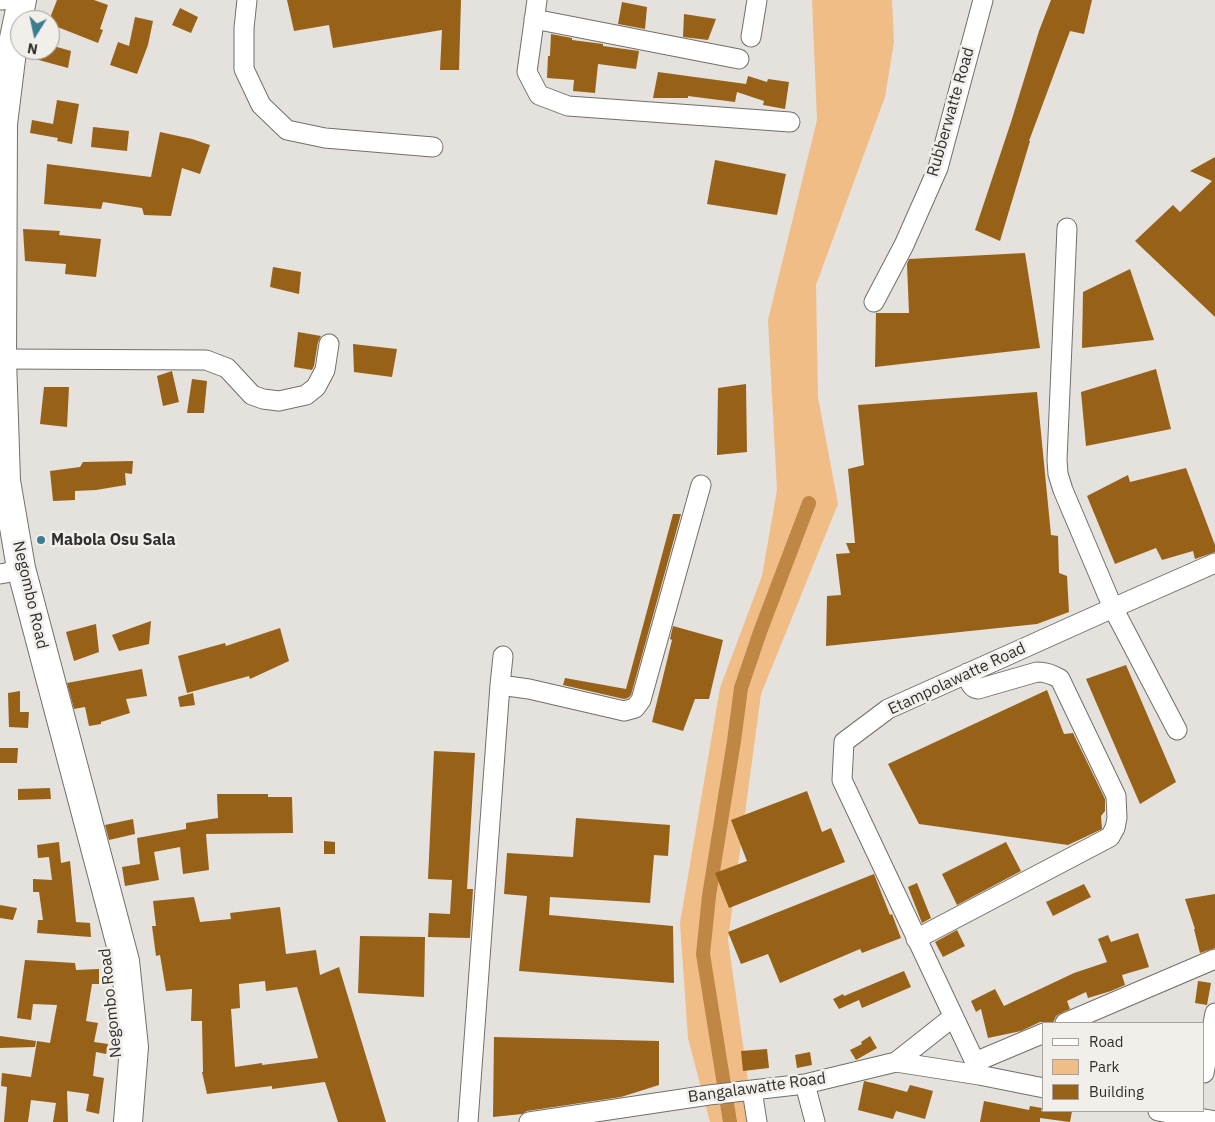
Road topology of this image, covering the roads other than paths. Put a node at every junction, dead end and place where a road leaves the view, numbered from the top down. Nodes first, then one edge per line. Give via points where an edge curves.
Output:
1 (3, 0) edge
2 (22, 0) edge
3 (247, 0) edge
4 (537, 0) edge
5 (757, 0) edge
6 (982, 0) edge
7 (0, 13) edge
8 (534, 19) junction
9 (751, 36) dead end
10 (739, 59) dead end
11 (790, 122) dead end
12 (432, 147) dead end
13 (1, 169) edge
14 (1067, 228) dead end
15 (874, 302) dead end
16 (329, 344) dead end
17 (2, 359) junction
18 (3, 481) edge
19 (701, 485) dead end
20 (0, 537) edge
21 (1213, 570) edge
22 (9, 572) edge
23 (1113, 608) junction
24 (503, 656) dead end
25 (968, 673) junction
26 (500, 685) junction
27 (1177, 730) dead end
28 (916, 939) junction
29 (1215, 959) edge
30 (1215, 1013) edge
31 (953, 1017) junction
32 (1067, 1022) edge
33 (1042, 1034) edge
34 (896, 1062) junction
35 (1205, 1067) edge
36 (977, 1068) junction
37 (805, 1084) junction
38 (1042, 1087) edge
39 (752, 1090) junction
40 (1171, 1112) edge
41 (1196, 1114) edge
42 (1215, 1121) edge
43 (113, 1122) edge
44 (128, 1122) edge
45 (468, 1122) edge
46 (529, 1122) edge
47 (757, 1122) edge
48 (815, 1122) edge

1 - 7 highway
2 - 13 highway, Negombo Road via 13,43
3 - 12 street via 244,68 262,105 287,130 325,138
4 - 8 street
5 - 9 street
6 - 15 street, Rubberwatte Road via 938,168 904,245
8 - 10 street
8 - 11 street via 527,72 539,95 568,106
13 - 17 highway, Negombo Road
14 - 23 street via 1058,474
16 - 17 street via 325,370 316,387 306,395 279,401 252,395 227,368 206,360
17 - 18 highway, Negombo Road
18 - 22 highway, Negombo Road
19 - 26 street via 641,700 634,708 624,710
20 - 22 highway, Negombo Road
21 - 23 street, Etampolawatte Road
22 - 43 highway, Negombo Road via 109,962 119,1047
22 - 44 highway, Negombo Road via 125,961 134,1047
23 - 25 street, Etampolawatte Road
23 - 27 street
24 - 26 street
25 - 28 street, Etampolawatte Road via 888,709 844,742 842,780
25 - 28 street via 971,686 978,689 1037,672 1060,679 1116,796 1117,818 1110,837
26 - 45 street
28 - 31 street, Etampolawatte Road
29 - 32 street
30 - 35 street
31 - 34 street
31 - 36 street, Etampolawatte Road
33 - 36 street
34 - 36 street, Bangalawatte Road
34 - 37 street, Bangalawatte Road
36 - 38 street, Bangalawatte Road
37 - 39 street, Bangalawatte Road
37 - 48 street
39 - 46 street, Bangalawatte Road
39 - 47 street
40 - 41 street
41 - 42 street

